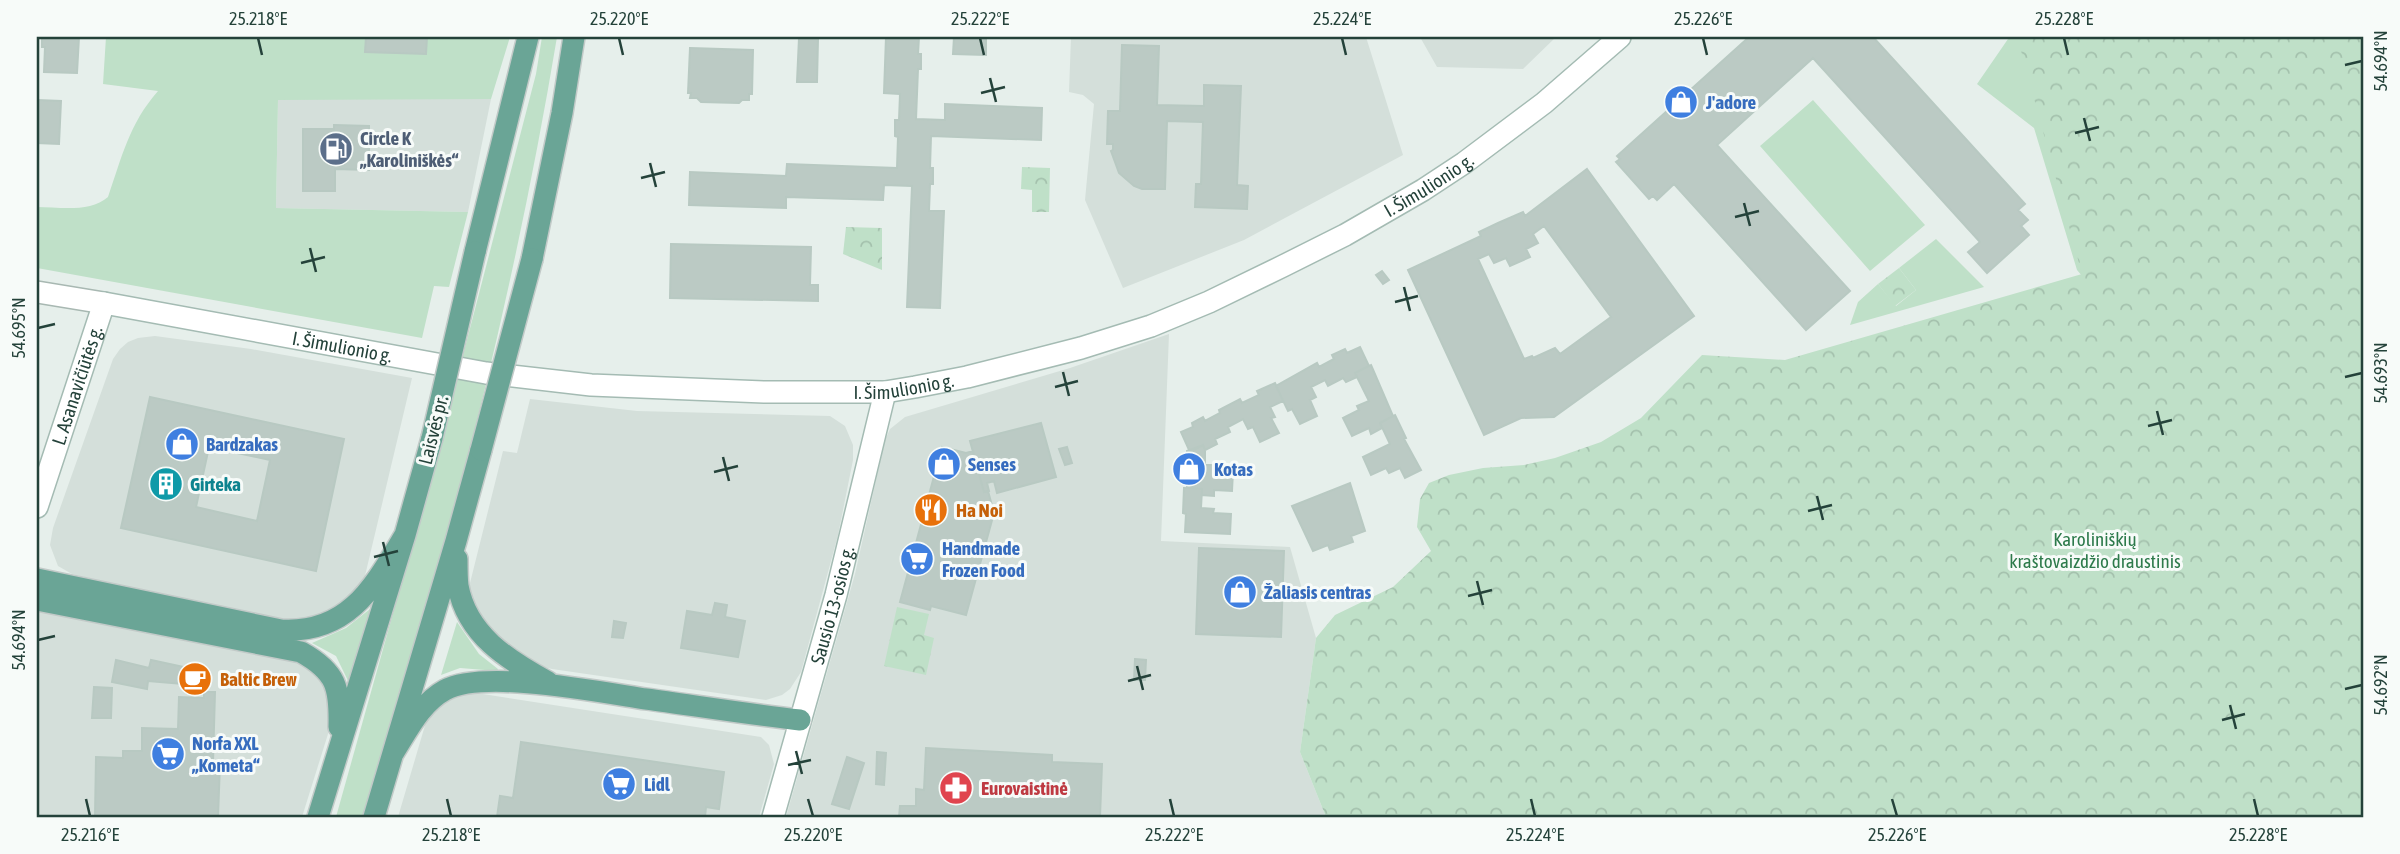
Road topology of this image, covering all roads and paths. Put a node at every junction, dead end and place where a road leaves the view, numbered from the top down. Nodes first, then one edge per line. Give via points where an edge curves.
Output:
1 (528, 37) edge
2 (574, 37) edge
3 (1620, 37) edge
4 (37, 292) edge
5 (103, 303) junction
6 (885, 391) junction
7 (37, 508) edge
8 (405, 535) junction
9 (456, 541) junction
10 (37, 579) edge
11 (37, 600) edge
12 (553, 684) junction
13 (800, 720) junction
14 (394, 751) junction
15 (338, 755) junction
16 (318, 817) edge
17 (374, 817) edge
18 (773, 817) edge

1 - 8 main road, Laisvės pr., bridge
2 - 9 main road, bridge via 532,259
3 - 6 street, I. Šimulionio g. via 1544,103 1454,169 1345,235 1246,284 1151,326 1081,348 967,377
4 - 5 street, I. Šimulionio g.
5 - 6 street, I. Šimulionio g. via 486,373 591,385
5 - 7 street, L. Asanavičiūtės g.
6 - 13 street, Sausio 13-osios g. via 836,595
8 - 10 main road via 362,600 334,619 301,631
8 - 15 main road, Laisvės pr.
9 - 12 main road via 458,587 476,628 495,649
9 - 14 main road
11 - 15 main road via 301,652 325,667 335,682 340,698
12 - 13 main road
12 - 14 main road via 471,682 444,690 417,715
13 - 18 street, Sausio 13-osios g.
14 - 17 main road
15 - 16 main road, Laisvės pr.

